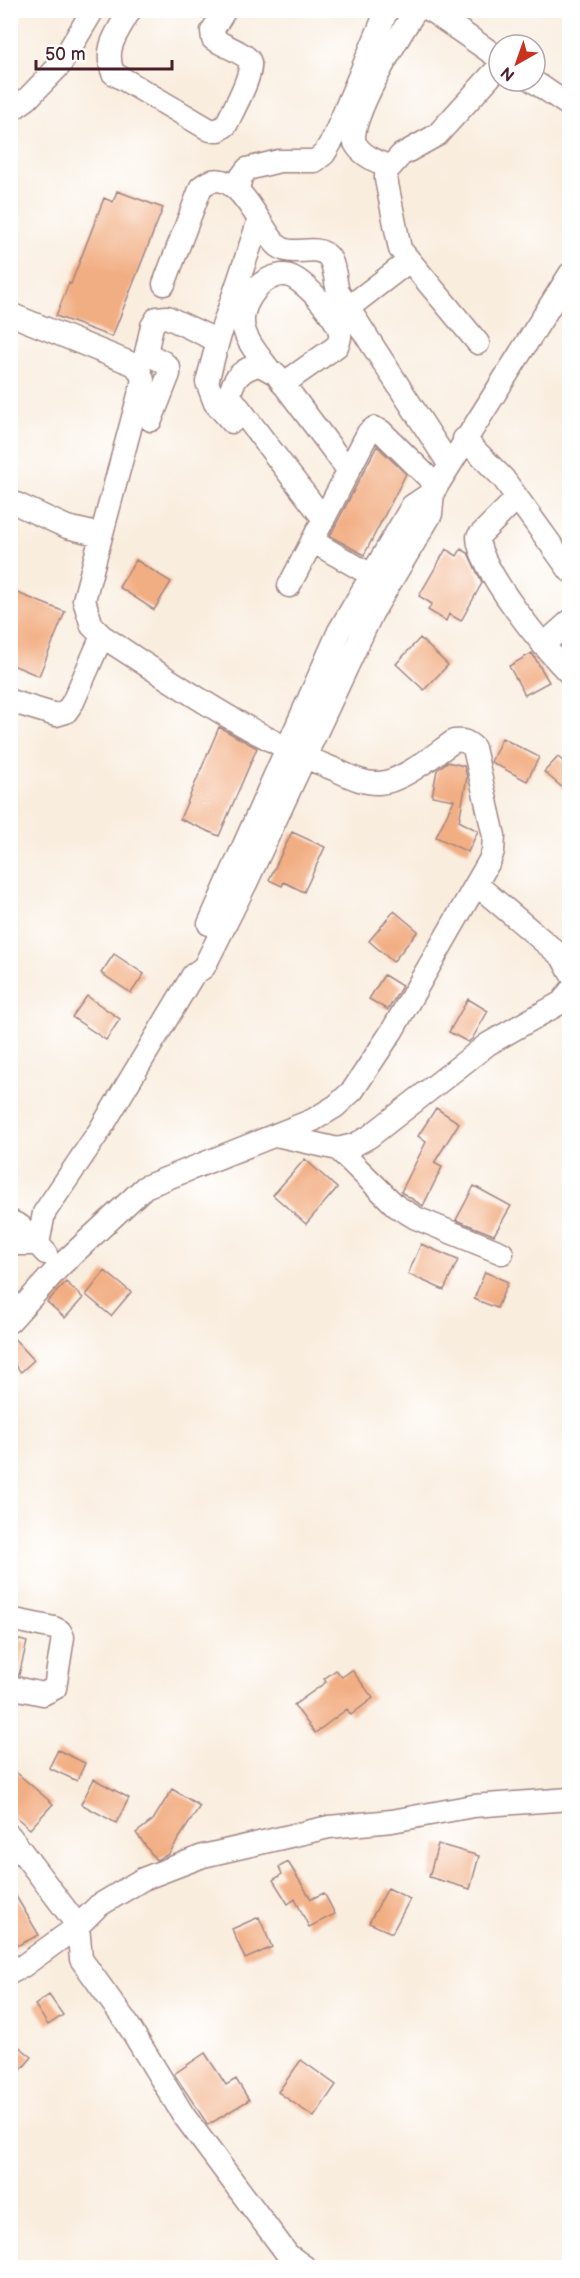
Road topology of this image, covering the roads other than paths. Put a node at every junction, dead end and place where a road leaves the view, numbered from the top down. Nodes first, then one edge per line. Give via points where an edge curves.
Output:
1 (93, 10) edge
2 (130, 10) edge
3 (225, 10) edge
4 (387, 10) edge
5 (416, 10) edge
6 (430, 10) edge
7 (487, 50) edge
8 (487, 80) edge
9 (547, 90) edge
10 (570, 106) edge
11 (10, 111) edge
12 (389, 166) junction
13 (238, 190) junction
14 (259, 220) junction
15 (409, 261) junction
16 (570, 274) edge
17 (164, 284) dead end
18 (348, 308) junction
19 (10, 314) edge
20 (218, 340) junction
21 (478, 343) dead end
22 (276, 376) junction
23 (151, 420) dead end
24 (232, 422) dead end
25 (464, 439) junction
26 (449, 464) junction
27 (348, 470) junction
28 (435, 489) junction
29 (517, 498) junction
30 (10, 501) edge
31 (323, 518) junction
32 (101, 536) junction
33 (312, 541) junction
34 (565, 557) edge
35 (371, 575) junction
36 (289, 586) dead end
37 (570, 621) edge
38 (102, 636) junction
39 (349, 637) junction
40 (543, 645) junction
41 (570, 674) edge
42 (10, 701) edge
43 (296, 753) junction
44 (476, 884) junction
45 (570, 972) edge
46 (570, 991) edge
47 (276, 1135) junction
48 (338, 1149) junction
49 (10, 1221) edge
50 (10, 1241) edge
51 (38, 1244) junction
52 (502, 1253) dead end
53 (59, 1268) junction
54 (10, 1321) edge
55 (10, 1619) edge
56 (10, 1687) edge
57 (570, 1799) edge
58 (10, 1836) edge
59 (78, 1926) junction
60 (10, 1973) edge
61 (303, 2267) edge

1 - 11 street via 60,65
2 - 3 street via 110,46 108,61 112,73 210,130 226,125 251,65 249,58 213,39 212,31
4 - 13 street via 324,154 315,160 279,161 247,169
5 - 12 street via 361,108 354,134 363,153
6 - 7 street
8 - 12 street via 437,135
9 - 10 street
12 - 15 street via 386,179 400,249
13 - 14 street
13 - 17 street via 218,181 201,187
14 - 18 street via 283,250 320,251 327,256 338,292
14 - 20 street
15 - 18 street
15 - 21 street
16 - 25 street
18 - 26 street
19 - 32 street via 135,365 140,372 143,380
20 - 23 street via 167,317 157,318 146,353 163,362 169,374
20 - 24 street via 207,382 215,403
22 - 22 street via 248,340 242,314 259,285 284,274 308,287 334,320 340,339 338,346
22 - 27 street
22 - 31 street via 260,365 244,371 231,386 230,396
25 - 26 street
25 - 29 street
26 - 28 street
27 - 28 street via 374,428
27 - 31 street
28 - 35 street via 412,506
28 - 39 street via 431,514 372,613
29 - 34 street
29 - 40 street via 478,537 478,548 510,602
30 - 32 street via 67,527
31 - 33 street
32 - 38 street via 84,600 92,626
33 - 35 street
33 - 36 street
35 - 39 street
37 - 40 street
38 - 42 street via 66,712 56,715
38 - 43 street via 214,709
39 - 43 street
40 - 41 street
43 - 44 street via 365,782 380,783 396,779 454,741 468,742 474,748 494,836 494,851
43 - 51 street via 238,879 204,967 194,975 100,1130 44,1213
44 - 45 street via 562,957
44 - 47 street via 392,1031 352,1090 314,1120
46 - 48 street via 562,1002 488,1044 369,1137
47 - 48 street
47 - 53 street via 145,1187
48 - 52 street via 396,1206
49 - 51 street
50 - 51 street
51 - 53 street
53 - 54 street
55 - 56 street via 54,1628 63,1637 54,1688 43,1694
57 - 59 street via 473,1806 392,1821 329,1827 203,1856 143,1880 98,1906
58 - 59 street
59 - 60 street
59 - 61 street via 81,1959 127,2023 184,2116 288,2255

